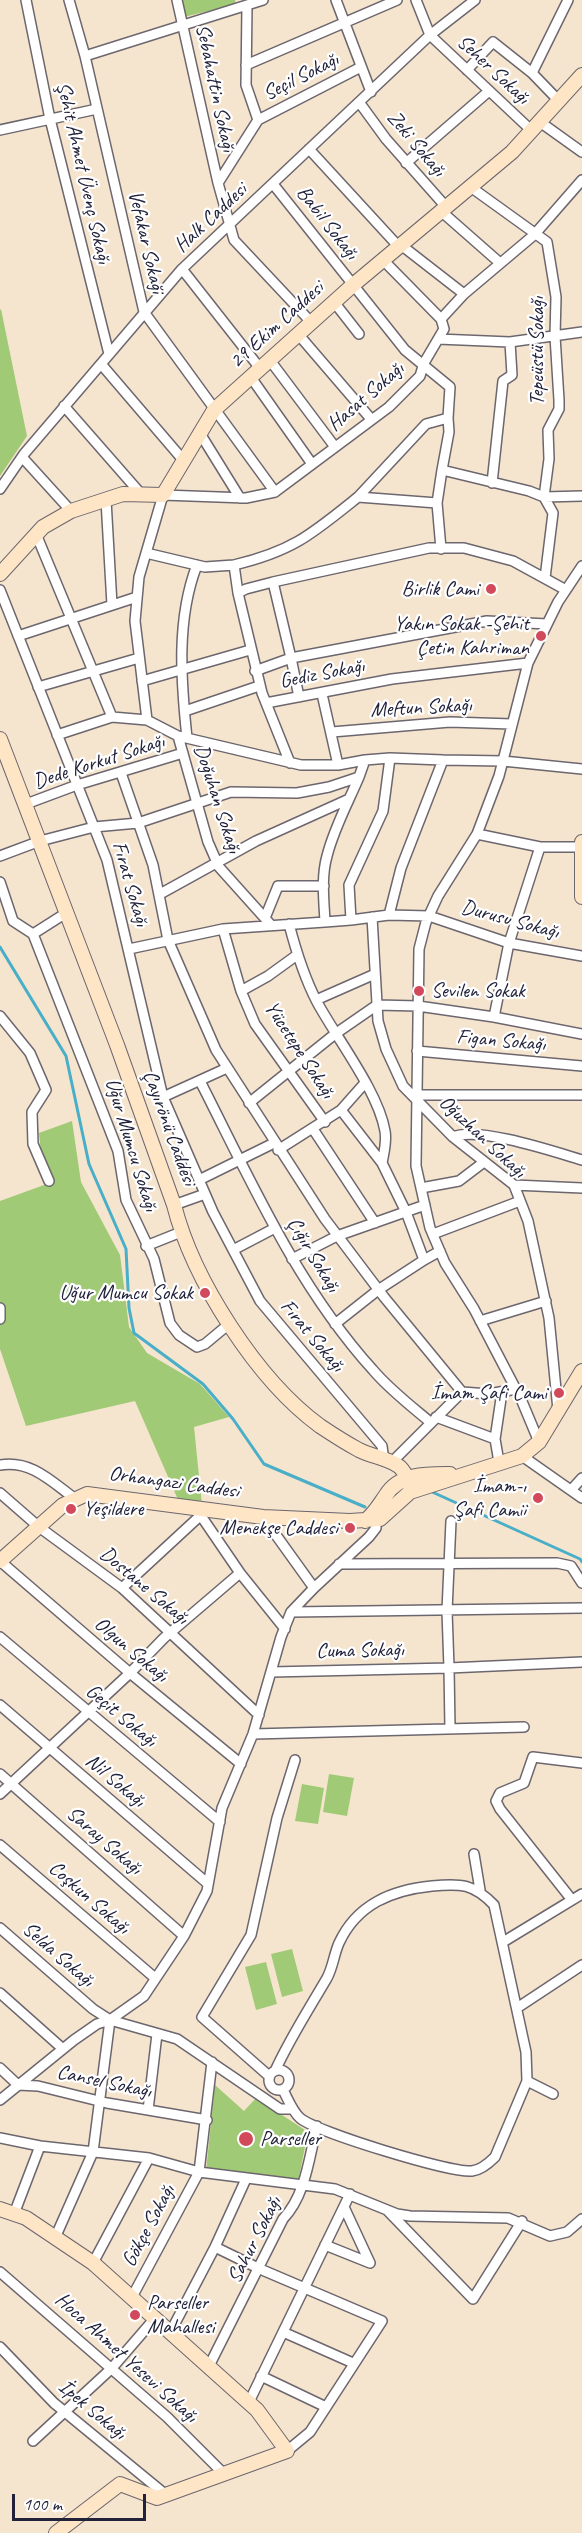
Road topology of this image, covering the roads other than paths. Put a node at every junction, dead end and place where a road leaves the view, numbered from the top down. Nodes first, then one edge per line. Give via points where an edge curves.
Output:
1 (26, 0) edge
2 (69, 0) edge
3 (177, 0) edge
4 (263, 0) edge
5 (336, 0) edge
6 (397, 0) edge
7 (416, 0) edge
8 (475, 0) edge
9 (568, 0) edge
10 (247, 6) junction
11 (344, 24) junction
12 (183, 26) junction
13 (430, 35) junction
14 (85, 56) junction
15 (246, 65) junction
16 (361, 67) junction
17 (467, 70) junction
18 (532, 73) junction
19 (582, 75) edge
20 (489, 91) junction
21 (371, 92) junction
22 (559, 101) junction
23 (359, 102) junction
24 (97, 109) junction
25 (50, 119) junction
26 (258, 120) junction
27 (536, 127) junction
28 (0, 130) edge
29 (309, 149) junction
30 (582, 152) edge
31 (406, 163) junction
32 (582, 180) edge
33 (218, 183) junction
34 (273, 184) junction
35 (472, 188) junction
36 (445, 210) junction
37 (229, 225) junction
38 (534, 236) junction
39 (400, 246) junction
40 (383, 260) junction
41 (500, 263) junction
42 (182, 269) junction
43 (353, 285) junction
44 (464, 294) junction
45 (334, 302) junction
46 (144, 312) junction
47 (441, 319) junction
48 (311, 322) junction
49 (582, 333) edge
50 (297, 334) junction
51 (359, 334) dead end
52 (555, 336) junction
53 (438, 339) junction
54 (510, 342) junction
55 (108, 354) junction
56 (424, 363) junction
57 (100, 364) junction
58 (259, 368) junction
59 (64, 406) junction
60 (214, 410) junction
61 (448, 418) junction
62 (371, 419) junction
63 (201, 435) junction
64 (335, 447) junction
65 (22, 457) junction
66 (184, 462) junction
67 (312, 465) junction
68 (442, 470) junction
69 (492, 483) junction
70 (0, 489) edge
71 (275, 492) junction
72 (141, 494) junction
73 (163, 495) junction
74 (582, 496) edge
75 (358, 497) junction
76 (544, 497) junction
77 (240, 498) junction
78 (106, 500) junction
79 (437, 503) junction
80 (71, 511) junction
81 (36, 534) junction
82 (441, 549) junction
83 (146, 553) junction
84 (197, 565) junction
85 (234, 565) junction
86 (582, 566) edge
87 (0, 574) edge
88 (545, 578) junction
89 (578, 579) edge
90 (273, 582) junction
91 (0, 590) edge
92 (566, 590) junction
93 (238, 593) junction
94 (137, 597) junction
95 (112, 605) junction
96 (70, 618) junction
97 (547, 624) junction
98 (18, 636) junction
99 (250, 650) junction
100 (139, 658) junction
101 (291, 658) junction
102 (528, 663) junction
103 (183, 670) junction
104 (93, 671) junction
105 (255, 671) junction
106 (142, 681) junction
107 (260, 686) junction
108 (38, 687) junction
109 (322, 694) junction
110 (299, 697) junction
111 (266, 703) junction
112 (184, 711) junction
113 (112, 717) junction
114 (147, 720) junction
115 (512, 724) junction
116 (332, 732) junction
117 (57, 735) junction
118 (183, 737) junction
119 (1, 742) edge
120 (183, 753) junction
121 (390, 758) junction
122 (365, 760) junction
123 (443, 760) junction
124 (503, 761) junction
125 (290, 763) junction
126 (338, 765) junction
127 (582, 769) edge
128 (121, 773) junction
129 (359, 777) junction
130 (77, 785) junction
131 (349, 799) junction
132 (26, 804) junction
133 (197, 805) junction
134 (138, 823) junction
135 (94, 827) junction
136 (477, 834) junction
137 (40, 841) junction
138 (581, 845) edge
139 (540, 847) junction
140 (0, 856) edge
141 (217, 862) junction
142 (0, 882) edge
143 (324, 886) junction
144 (159, 894) junction
145 (582, 897) edge
146 (66, 913) junction
147 (389, 915) junction
148 (429, 916) junction
149 (372, 917) junction
150 (351, 920) junction
151 (268, 922) junction
152 (325, 922) junction
153 (289, 924) junction
154 (223, 929) junction
155 (33, 934) junction
156 (168, 940) junction
157 (509, 943) junction
158 (129, 949) junction
159 (297, 955) junction
160 (582, 956) edge
161 (375, 974) junction
162 (242, 991) junction
163 (316, 1000) junction
164 (377, 1005) junction
165 (418, 1006) junction
166 (0, 1016) edge
167 (494, 1017) junction
168 (335, 1034) junction
169 (582, 1034) edge
170 (417, 1051) junction
171 (582, 1066) edge
172 (227, 1068) junction
173 (290, 1072) junction
174 (200, 1081) junction
175 (364, 1084) junction
176 (582, 1095) edge
177 (163, 1097) junction
178 (417, 1098) junction
179 (249, 1103) junction
180 (341, 1110) junction
181 (325, 1122) junction
182 (313, 1129) junction
183 (453, 1137) junction
184 (276, 1147) junction
185 (582, 1160) edge
186 (241, 1161) junction
187 (484, 1162) junction
188 (382, 1163) junction
189 (199, 1180) junction
190 (50, 1181) dead end
191 (514, 1185) junction
192 (421, 1188) junction
193 (582, 1188) edge
194 (206, 1194) junction
195 (520, 1201) junction
196 (174, 1205) junction
197 (425, 1205) junction
198 (406, 1212) junction
199 (375, 1223) junction
200 (275, 1228) junction
201 (181, 1232) junction
202 (433, 1234) junction
203 (337, 1236) junction
204 (146, 1246) junction
205 (234, 1250) junction
206 (440, 1251) junction
207 (292, 1259) junction
208 (424, 1260) junction
209 (378, 1290) junction
210 (546, 1301) junction
211 (0, 1308) edge
212 (0, 1319) edge
213 (480, 1321) junction
214 (230, 1324) junction
215 (335, 1324) junction
216 (582, 1371) edge
217 (516, 1389) junction
218 (578, 1389) edge
219 (462, 1392) junction
220 (502, 1392) junction
221 (558, 1413) junction
222 (433, 1420) junction
223 (495, 1439) junction
224 (539, 1442) junction
225 (522, 1456) junction
226 (0, 1459) edge
227 (387, 1462) junction
228 (499, 1462) junction
229 (0, 1465) edge
230 (582, 1478) edge
231 (404, 1485) junction
232 (571, 1490) junction
233 (0, 1493) edge
234 (74, 1498) junction
235 (385, 1498) junction
236 (582, 1498) edge
237 (399, 1503) junction
238 (198, 1511) junction
239 (263, 1517) junction
240 (372, 1517) junction
241 (451, 1521) dead end
242 (39, 1527) junction
243 (0, 1561) edge
244 (450, 1562) junction
245 (339, 1564) junction
246 (240, 1573) junction
247 (582, 1583) edge
248 (122, 1588) junction
249 (314, 1588) junction
250 (582, 1608) edge
251 (447, 1611) junction
252 (291, 1612) junction
253 (285, 1629) junction
254 (171, 1632) junction
255 (0, 1637) edge
256 (582, 1662) edge
257 (449, 1668) junction
258 (271, 1672) junction
259 (130, 1673) junction
260 (0, 1705) edge
261 (88, 1711) junction
262 (259, 1715) junction
263 (524, 1727) dead end
264 (450, 1729) junction
265 (253, 1734) junction
266 (49, 1748) junction
267 (295, 1760) dead end
268 (582, 1763) edge
269 (241, 1764) junction
270 (0, 1774) edge
271 (11, 1784) junction
272 (0, 1794) edge
273 (220, 1822) junction
274 (0, 1845) edge
275 (474, 1854) dead end
276 (207, 1883) junction
277 (480, 1890) junction
278 (582, 1894) edge
279 (572, 1900) junction
280 (0, 1928) edge
281 (184, 1936) junction
282 (502, 1942) junction
283 (582, 1965) edge
284 (155, 1978) junction
285 (0, 1993) edge
286 (517, 2008) junction
287 (110, 2020) junction
288 (157, 2034) junction
289 (63, 2049) junction
290 (212, 2062) junction
291 (0, 2068) edge
292 (272, 2074) junction
293 (527, 2081) junction
294 (18, 2085) junction
295 (283, 2090) junction
296 (553, 2094) dead end
297 (0, 2100) edge
298 (101, 2102) junction
299 (292, 2109) junction
300 (148, 2110) junction
301 (207, 2120) junction
302 (317, 2126) junction
303 (0, 2138) edge
304 (40, 2146) junction
305 (93, 2152) junction
306 (149, 2158) junction
307 (199, 2172) junction
308 (246, 2179) junction
309 (303, 2186) junction
310 (350, 2194) junction
311 (344, 2206) junction
312 (0, 2209) edge
313 (386, 2209) junction
314 (14, 2214) junction
315 (582, 2219) edge
316 (522, 2222) junction
317 (55, 2238) junction
318 (325, 2245) junction
319 (215, 2247) junction
320 (93, 2263) junction
321 (260, 2269) junction
322 (0, 2272) edge
323 (305, 2286) junction
324 (132, 2297) junction
325 (156, 2318) junction
326 (171, 2331) junction
327 (283, 2332) junction
328 (0, 2347) edge
329 (353, 2363) junction
330 (209, 2366) junction
331 (112, 2368) junction
332 (261, 2376) junction
333 (249, 2402) junction
334 (326, 2407) junction
335 (66, 2413) junction
336 (33, 2441) dead end
337 (287, 2451) junction
338 (225, 2475) junction
339 (166, 2495) junction
340 (57, 2533) edge

1 - 25 street, Şehit Ahmet Üvenç Sokağı
2 - 14 street, Vefakar Sokaği
3 - 12 street, Sebahattin Sokağı
4 - 10 street
5 - 11 street
6 - 11 street
7 - 13 street
8 - 13 street, Halk Caddesi
9 - 18 street
10 - 12 street
10 - 15 street
11 - 15 street
11 - 16 street
12 - 14 street
12 - 33 street, Sebahattin Sokağı
13 - 17 street, Seher Sokağı
13 - 21 street, Halk Caddesi
14 - 24 street, Vefakar Sokaği
15 - 26 street via 246,85
16 - 21 street
16 - 26 street, Seçil Sokağı
17 - 18 street via 493,42
17 - 20 street, Seher Sokağı
18 - 22 street
19 - 22 street, 29 Ekim Caddesi
20 - 27 street, Seher Sokağı
20 - 31 street
21 - 23 street, Halk Caddesi
22 - 27 street, 29 Ekim Caddesi
23 - 29 street, Halk Caddesi
23 - 31 street, Zeki Sokağı
24 - 25 street
24 - 46 street, Vefakar Sokaği
25 - 28 street
25 - 55 street, Şehit Ahmet Üvenç Sokağı
26 - 33 street
27 - 30 street, Seher Sokağı
27 - 35 street, 29 Ekim Caddesi
29 - 34 street, Halk Caddesi
29 - 39 street
31 - 36 street, Zeki Sokağı
32 - 38 street
33 - 37 street, Sebahattin Sokağı
34 - 37 street, Halk Caddesi
34 - 43 street, Babil Sokağı
35 - 36 street, 29 Ekim Caddesi
35 - 38 street
36 - 39 street, 29 Ekim Caddesi
36 - 41 street, Zeki Sokağı
37 - 42 street, Halk Caddesi
37 - 48 street, Sebahattin Sokağı via 234,240
38 - 41 street
38 - 52 street, Tepeüstü Sokağı via 547,242 556,297
39 - 40 street, 29 Ekim Caddesi
39 - 44 street
40 - 43 street, 29 Ekim Caddesi
40 - 47 street
41 - 44 street
42 - 46 street, Halk Caddesi
42 - 58 street
43 - 45 street, 29 Ekim Caddesi
43 - 56 street, Babil Sokağı via 405,350
44 - 47 street
45 - 48 street, 29 Ekim Caddesi
45 - 51 street
46 - 55 street, Halk Caddesi
46 - 60 street, Vefakar Sokaği
47 - 53 street, Hasat Sokağı via 444,329
48 - 50 street, 29 Ekim Caddesi
49 - 52 street
50 - 58 street, 29 Ekim Caddesi
50 - 62 street
52 - 54 street
52 - 76 street, Tepeüstü Sokağı via 559,409 548,430
53 - 54 street
53 - 56 street, Hasat Sokağı
54 - 69 street via 512,375 503,381
55 - 57 street, Halk Caddesi
56 - 61 street, Babil Sokağı via 450,387
56 - 62 street, Hasat Sokağı via 420,376
57 - 59 street, Halk Caddesi
57 - 66 street
58 - 60 street, 29 Ekim Caddesi
58 - 64 street
58 - 67 street
59 - 65 street, Halk Caddesi
59 - 72 street
60 - 63 street, 29 Ekim Caddesi
60 - 71 street, Vefakar Sokaği
61 - 68 street
61 - 75 street via 426,424
62 - 64 street, Hasat Sokağı
63 - 66 street, 29 Ekim Caddesi
63 - 77 street
64 - 67 street, Hasat Sokağı
65 - 70 street, Halk Caddesi
65 - 80 street
66 - 73 street, 29 Ekim Caddesi
67 - 71 street, Hasat Sokağı
68 - 69 street
68 - 79 street
69 - 76 street
71 - 77 street, Hasat Sokağı
72 - 73 street
72 - 78 street via 123,494
73 - 77 street, Hasat Sokağı
73 - 83 street
74 - 76 street
75 - 79 street
75 - 85 street via 303,541 266,558
76 - 88 street, Tepeüstü Sokağı via 553,513
78 - 80 street
78 - 95 street
79 - 82 street
80 - 81 street
81 - 87 street
81 - 96 street
82 - 88 street via 464,549 513,561
82 - 90 street via 429,548
83 - 84 street
83 - 94 street
84 - 85 street
84 - 103 street via 188,588 184,616
85 - 93 street
86 - 89 street
88 - 92 street
89 - 92 street
90 - 93 street
90 - 101 street
91 - 98 street, Fırat Sokağı
92 - 97 street
93 - 99 street
94 - 95 street
94 - 100 street
95 - 96 street
96 - 98 street
96 - 104 street
97 - 101 street via 487,621
97 - 102 street
98 - 108 street, Fırat Sokağı
99 - 103 street
99 - 105 street
100 - 104 street
100 - 106 street
101 - 105 street
101 - 110 street
102 - 109 street, Gediz Sokağı via 392,679
102 - 115 street
103 - 106 street
103 - 112 street
104 - 108 street
104 - 113 street
105 - 107 street
106 - 114 street
107 - 111 street
107 - 112 street
108 - 117 street, Fırat Sokağı
109 - 110 street, Gediz Sokağı
109 - 116 street
110 - 111 street, Gediz Sokağı
111 - 125 street
112 - 118 street
113 - 114 street
113 - 117 street
114 - 118 street, Doğuhan Sokağı
115 - 116 street, Meftun Sokağı via 450,722
115 - 124 street
116 - 126 street
117 - 130 street, Fırat Sokağı
118 - 120 street, Doğuhan Sokağı
118 - 125 street
119 - 132 street, Çayırönü Caddesi
120 - 128 street, Dede Korkut Sokağı
120 - 133 street, Doğuhan Sokağı
121 - 122 street
121 - 123 street
121 - 150 street via 382,811 349,885
122 - 126 street
122 - 129 street
123 - 124 street
123 - 147 street via 401,868
124 - 127 street
124 - 136 street
125 - 126 street
128 - 130 street, Dede Korkut Sokağı
128 - 134 street
129 - 131 street
129 - 133 street via 297,793 231,792
130 - 132 street, Dede Korkut Sokağı
130 - 135 street, Fırat Sokağı
131 - 141 street
131 - 143 street via 326,857
132 - 137 street, Çayırönü Caddesi
133 - 134 street
133 - 141 street, Doğuhan Sokağı
134 - 135 street
134 - 144 street
135 - 137 street
135 - 158 street, Fırat Sokağı via 107,860
136 - 139 street
136 - 148 street
137 - 140 street
137 - 146 street, Çayırönü Caddesi
138 - 139 street
138 - 145 street
139 - 157 street
141 - 144 street
141 - 151 street, Doğuhan Sokağı
142 - 155 street, Uğur Mumcu Sokağı via 13,921
143 - 151 street via 278,886
143 - 152 street
144 - 156 street
146 - 155 street
146 - 196 street, Çayırönü Caddesi
147 - 148 street, Durusu Sokağı
147 - 149 street, Durusu Sokağı
148 - 157 street, Durusu Sokağı
148 - 165 street via 419,949
149 - 150 street, Durusu Sokağı
149 - 161 street, Oğuzhan Sokağı
150 - 152 street, Durusu Sokağı
151 - 153 street, Durusu Sokağı
151 - 154 street, Durusu Sokağı
152 - 153 street, Durusu Sokağı
153 - 159 street
154 - 156 street, Durusu Sokağı
154 - 162 street, Yücetepe Sokağı
155 - 204 street, Uğur Mumcu Sokağı via 118,1151 126,1200
156 - 158 street, Durusu Sokağı
156 - 172 street
157 - 160 street, Durusu Sokağı
157 - 167 street
158 - 177 street, Fırat Sokağı
159 - 162 street
159 - 163 street
161 - 163 street
161 - 164 street, Oğuzhan Sokağı
162 - 173 street, Yücetepe Sokağı via 255,1024
163 - 168 street
164 - 165 street
164 - 168 street
164 - 178 street, Oğuzhan Sokağı via 386,1049 403,1086
165 - 167 street
165 - 170 street
166 - 190 street via 30,1053 46,1090 32,1112 33,1144
167 - 169 street
168 - 173 street
168 - 175 street
170 - 171 street, Figan Sokağı
170 - 178 street
172 - 174 street
172 - 179 street
173 - 179 street
173 - 181 street, Yücetepe Sokağı
174 - 177 street
174 - 186 street, Çığır Sokağı
175 - 180 street
175 - 188 street via 385,1132
176 - 178 street
177 - 189 street, Fırat Sokağı
178 - 183 street, Oğuzhan Sokağı
178 - 192 street via 416,1166
179 - 184 street
180 - 181 street
180 - 188 street
181 - 182 street
182 - 184 street
182 - 199 street
183 - 185 street via 471,1134 530,1144
183 - 187 street, Oğuzhan Sokağı
184 - 186 street
184 - 203 street
186 - 189 street
186 - 200 street, Çığır Sokağı
187 - 191 street, Oğuzhan Sokağı
187 - 192 street via 459,1181
188 - 198 street
189 - 194 street, Fırat Sokağı
191 - 193 street
191 - 195 street, Oğuzhan Sokağı
192 - 197 street
194 - 196 street
194 - 205 street, Fırat Sokağı
195 - 202 street
195 - 210 street, Oğuzhan Sokağı
196 - 201 street, Çayırönü Caddesi
197 - 198 street
197 - 202 street
198 - 199 street
198 - 208 street
199 - 203 street
200 - 205 street
200 - 207 street, Çığır Sokağı
201 - 204 street
201 - 214 street, Çayırönü Caddesi
202 - 206 street
203 - 207 street
203 - 209 street
204 - 214 street, Uğur Mumcu Sokağı via 154,1259 170,1323 179,1335 198,1347
205 - 227 street, Fırat Sokağı via 260,1301 382,1446
206 - 208 street
206 - 213 street
207 - 215 street, Çığır Sokağı
208 - 209 street
209 - 215 street
209 - 219 street
210 - 213 street
210 - 221 street, Oğuzhan Sokağı
211 - 212 street
213 - 217 street
214 - 227 street, Çayırönü Caddesi via 274,1383 319,1425
215 - 222 street, Çığır Sokağı via 374,1372
216 - 218 street
217 - 220 street
217 - 224 street
218 - 221 street
219 - 220 street
219 - 222 street
220 - 223 street
221 - 224 street
222 - 223 street, Çığır Sokağı
222 - 227 street
223 - 228 street
224 - 225 street
225 - 228 street
225 - 232 street
226 - 229 street
227 - 231 street via 398,1466
228 - 231 street via 461,1473 421,1474
229 - 234 street via 19,1464 37,1470
230 - 232 street
231 - 235 street
231 - 237 street
232 - 236 street
233 - 242 street, Dostane Sokağı
234 - 238 street, Orhangazi Caddesi via 96,1494
234 - 242 street
235 - 237 street via 389,1505
235 - 240 street
237 - 240 street
238 - 239 street, Orhangazi Caddesi
238 - 246 street
238 - 248 street
239 - 240 street, Orhangazi Caddesi
239 - 249 street
240 - 245 street via 376,1528
241 - 244 street
242 - 243 street
242 - 248 street, Dostane Sokağı
243 - 259 street, Olgun Sokağı
244 - 245 street
244 - 247 street via 557,1563 571,1566
244 - 251 street
245 - 249 street
246 - 253 street
246 - 254 street
248 - 254 street, Dostane Sokağı
249 - 252 street
250 - 251 street
251 - 252 street
251 - 257 street
252 - 253 street
253 - 258 street
254 - 259 street
254 - 262 street, Dostane Sokağı
255 - 261 street, Geçit Sokağı
256 - 257 street, Cuma Sokağı
257 - 258 street, Cuma Sokağı
257 - 264 street
258 - 262 street
259 - 261 street
259 - 269 street, Olgun Sokağı
260 - 266 street, Nil Sokağı
261 - 266 street
261 - 273 street, Geçit Sokağı
262 - 265 street
263 - 264 street
264 - 265 street
265 - 269 street
266 - 271 street
266 - 276 street, Nil Sokağı
267 - 292 street via 277,1818 251,1935 202,2018
268 - 279 street via 533,1757 524,1783 500,1793 497,1805
269 - 273 street
270 - 271 street, Saray Sokağı
271 - 272 street
271 - 281 street, Saray Sokağı
273 - 276 street
274 - 284 street, Coşkun Sokağı
275 - 277 street
276 - 281 street via 207,1891
277 - 282 street via 494,1905
277 - 292 street via 456,1883 404,1889 365,1908 340,1942 329,1975
278 - 279 street
279 - 282 street
280 - 287 street, Selda Sokağı
281 - 284 street
282 - 286 street
283 - 286 street
284 - 287 street via 144,1996
285 - 289 street
286 - 293 street
287 - 288 street, Selda Sokağı
287 - 289 street via 97,2024
287 - 298 street
288 - 290 street, Selda Sokağı via 177,2039
288 - 300 street
289 - 294 street
290 - 299 street, Selda Sokağı via 280,2109
290 - 301 street, Gökçe Sokağı
291 - 294 street
292 - 295 street via 270,2085
292 - 295 street via 283,2071 289,2076 289,2085
293 - 296 street
293 - 302 street, Selda Sokağı via 495,2157 485,2167 471,2171 422,2161
294 - 297 street
294 - 298 street, Cansel Sokağı via 38,2086
295 - 299 street
298 - 300 street, Cansel Sokağı
298 - 305 street
299 - 302 street, Selda Sokağı via 300,2119
300 - 301 street, Cansel Sokağı
301 - 307 street, Gökçe Sokağı
302 - 309 street, Sahur Sokağı
303 - 304 street
304 - 305 street
304 - 314 street
305 - 306 street
305 - 317 street
306 - 307 street
306 - 320 street
307 - 308 street
307 - 324 street, Gökçe Sokağı
308 - 309 street
308 - 319 street
309 - 310 street
309 - 321 street, Sahur Sokağı
310 - 311 street
310 - 313 street
311 - 318 street
311 - 318 street via 370,2263
312 - 314 street
313 - 316 street via 410,2216 508,2218
313 - 316 street via 473,2299
314 - 317 street
315 - 316 street via 567,2232 556,2235 544,2235
317 - 320 street
318 - 323 street
319 - 321 street
319 - 326 street
320 - 324 street
321 - 323 street
321 - 330 street, Sahur Sokağı
322 - 331 street, Hoca Ahmet Yesevi Sokağı
323 - 327 street
323 - 329 street via 382,2320
324 - 325 street
325 - 326 street
325 - 331 street
326 - 330 street
327 - 329 street
327 - 332 street
328 - 335 street, İpek Sokağı
329 - 334 street
330 - 333 street
331 - 335 street
331 - 338 street, Hoca Ahmet Yesevi Sokağı
332 - 333 street
332 - 334 street
333 - 337 street
334 - 337 street via 310,2432
335 - 336 street
335 - 339 street, İpek Sokağı
337 - 338 street
338 - 339 street
339 - 340 street via 157,2498 120,2484

